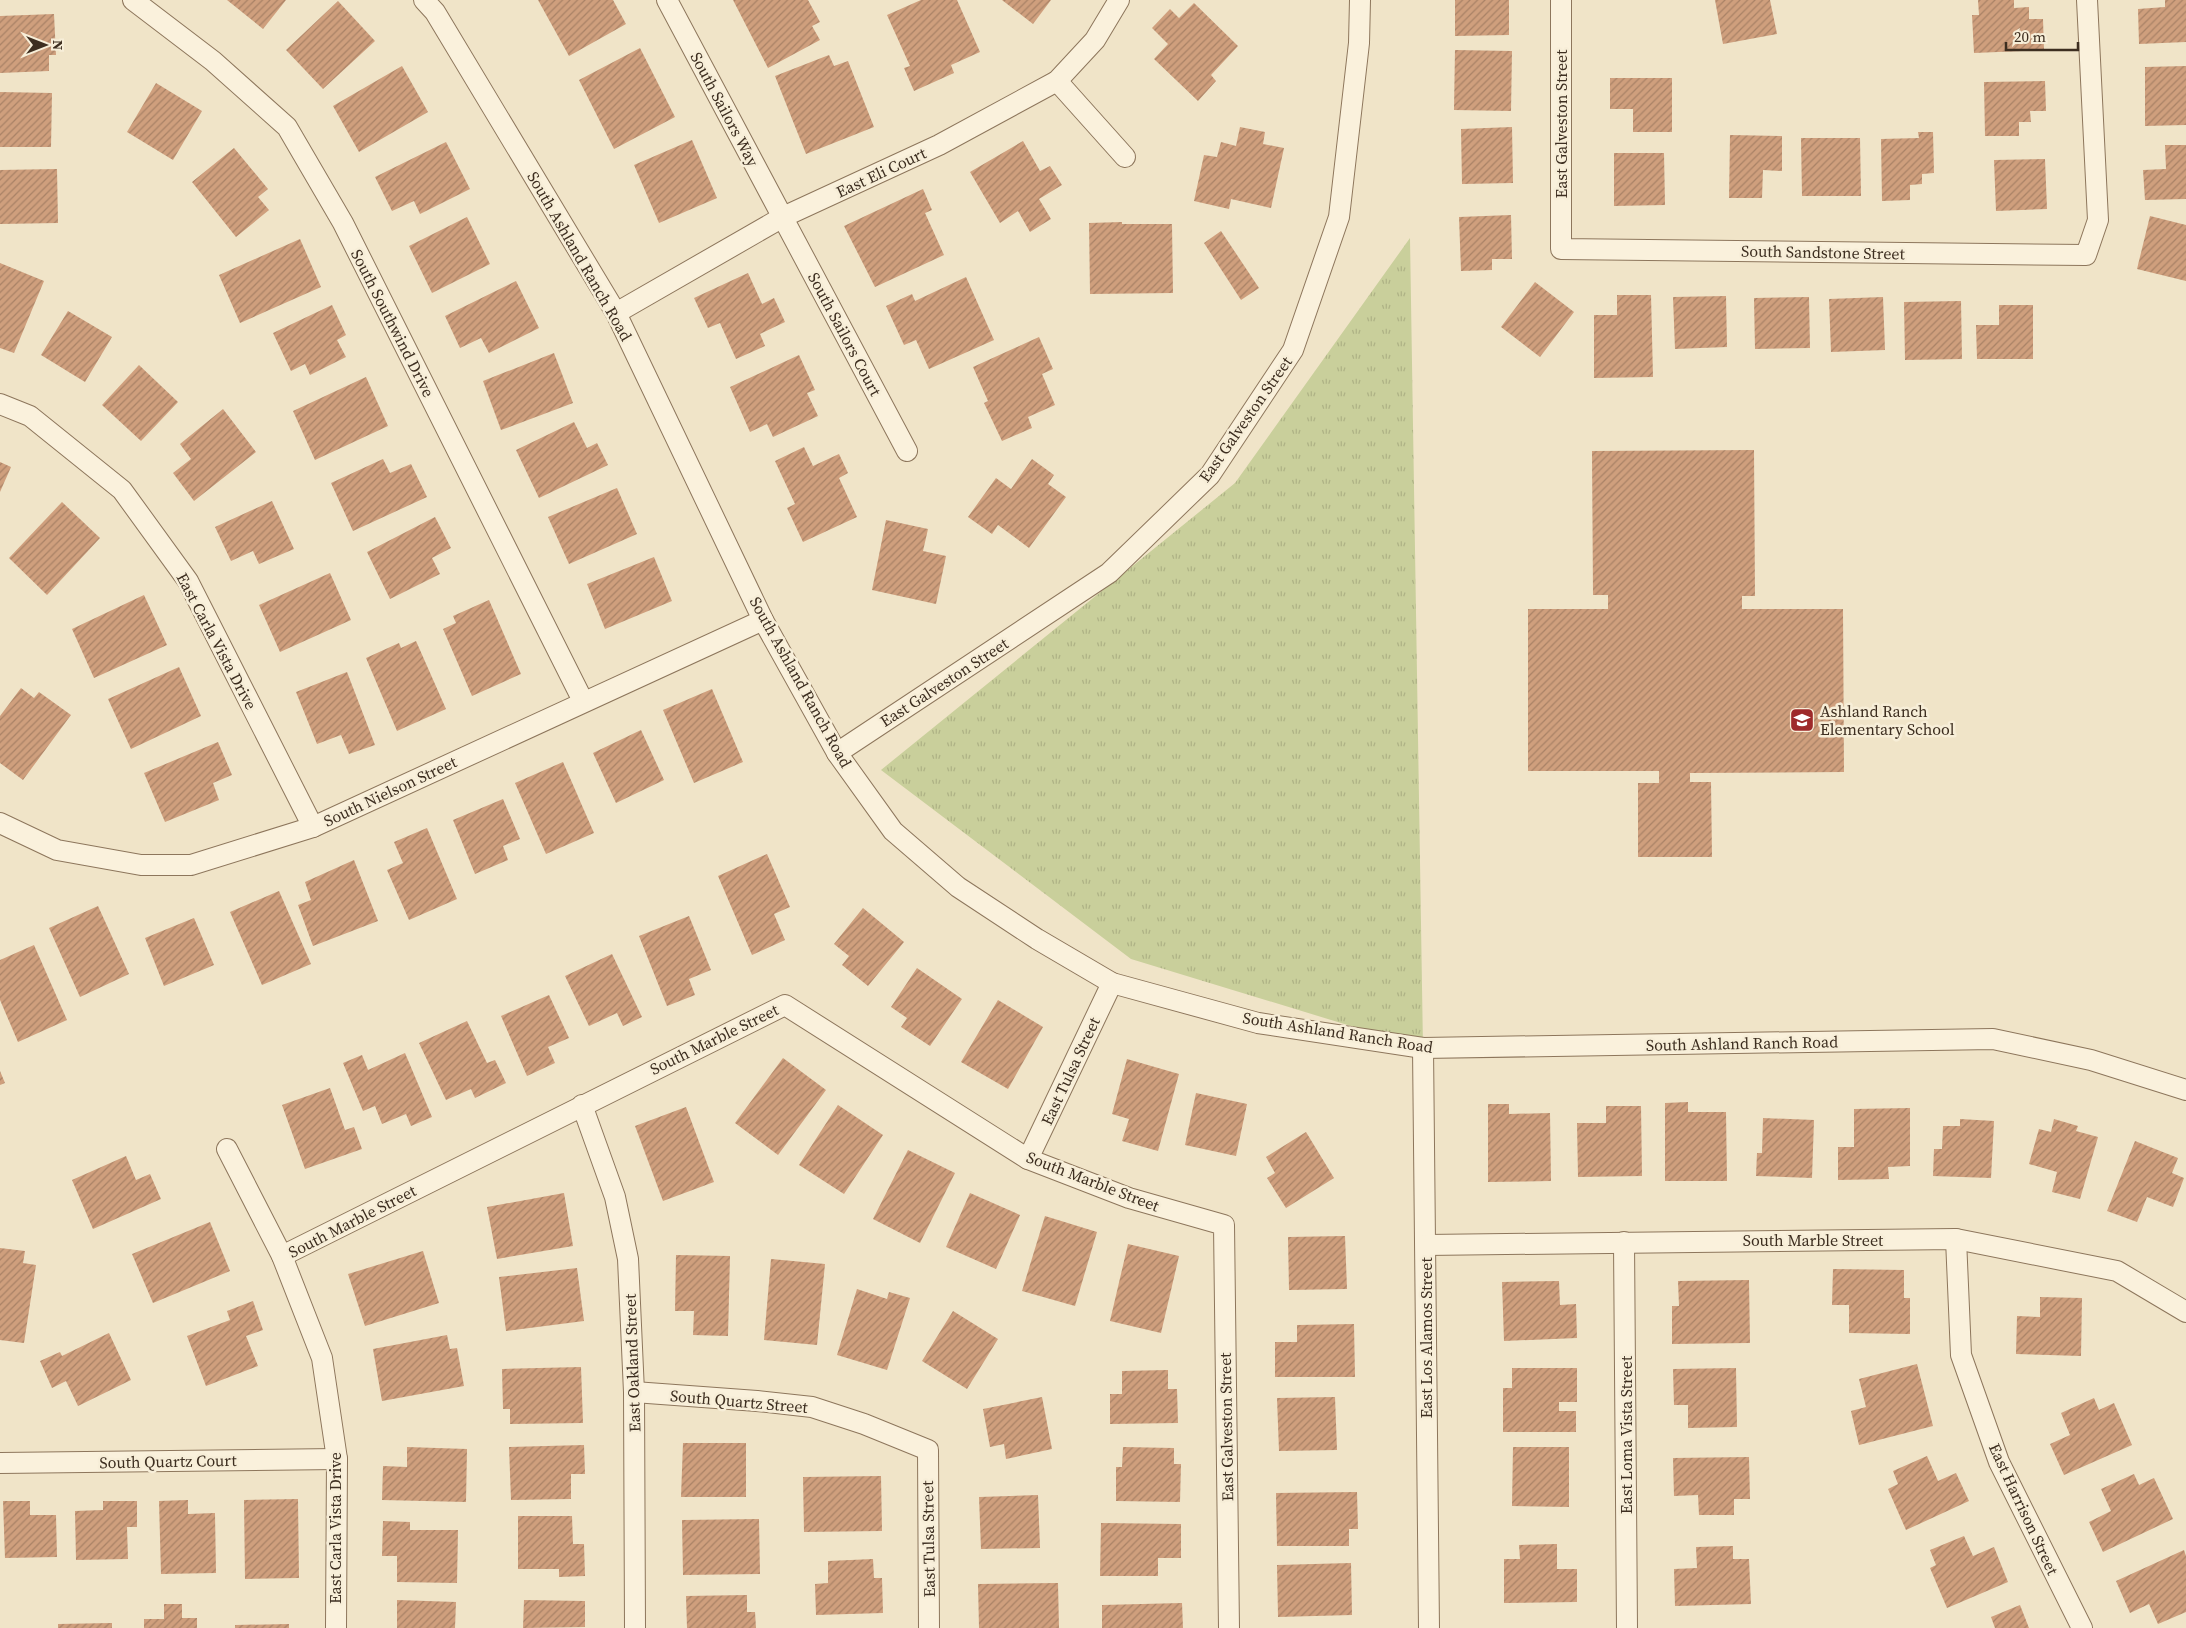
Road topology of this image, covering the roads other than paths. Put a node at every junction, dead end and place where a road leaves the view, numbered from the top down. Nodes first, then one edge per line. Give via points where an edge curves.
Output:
1 (132, 0) edge
2 (424, 0) edge
3 (667, 0) edge
4 (1119, 0) edge
5 (1360, 0) edge
6 (1561, 0) edge
7 (2087, 0) edge
8 (1057, 81) junction
9 (1125, 157) dead end
10 (783, 217) junction
11 (1561, 249) joint
12 (616, 312) junction
13 (0, 404) edge
14 (907, 452) dead end
15 (763, 620) junction
16 (583, 701) junction
17 (837, 753) junction
18 (313, 828) junction
19 (2, 830) edge
20 (1112, 983) junction
21 (1423, 1048) junction
22 (2186, 1090) edge
23 (582, 1105) junction
24 (227, 1149) dead end
25 (1028, 1159) junction
26 (1224, 1225) joint
27 (1956, 1239) junction
28 (1624, 1242) junction
29 (1426, 1245) junction
30 (282, 1256) junction
31 (2186, 1312) edge
32 (634, 1392) junction
33 (928, 1450) joint
34 (337, 1459) junction
35 (0, 1463) edge
36 (336, 1628) edge
37 (635, 1628) edge
38 (929, 1628) edge
39 (1229, 1628) edge
40 (1429, 1628) edge
41 (1627, 1628) edge
42 (2082, 1628) edge

1 - 16 street, South Southwind Drive via 213,61 287,127 343,223
2 - 12 street, South Ashland Ranch Road via 435,12
3 - 10 street, South Sailors Way
4 - 8 street, East Eli Court via 1095,40
5 - 17 street, East Galveston Street via 1359,44 1339,217 1293,350 1210,475 1109,573
6 - 11 street, East Galveston Street
7 - 11 street, South Sandstone Street via 2098,220 2086,255
8 - 9 street
8 - 10 street, East Eli Court via 939,145
10 - 12 street, East Eli Court
10 - 14 street, South Sailors Court
12 - 15 street, South Ashland Ranch Road
13 - 18 street, East Carla Vista Drive via 30,416 122,490 188,581
15 - 16 street, South Nielson Street
15 - 17 street, South Ashland Ranch Road
16 - 18 street, South Nielson Street
17 - 20 street, South Ashland Ranch Road via 893,831 958,887
18 - 19 street, South Nielson Street via 191,865 141,865 57,850
20 - 21 street, South Ashland Ranch Road via 1258,1023
20 - 25 street, East Tulsa Street
21 - 22 street, South Ashland Ranch Road via 1993,1039 2091,1060
21 - 29 street, East Los Alamos Street
23 - 25 street, South Marble Street via 785,1004
23 - 30 street, South Marble Street
23 - 32 street, East Oakland Street via 615,1197 628,1259
24 - 30 street, East Carla Vista Drive
25 - 26 street, South Marble Street via 1129,1198
26 - 39 street, East Galveston Street
27 - 28 street, South Marble Street
27 - 31 street, South Marble Street via 2117,1271
27 - 42 street, East Harrison Street via 1962,1355 1999,1462
28 - 29 street, South Marble Street
28 - 41 street, East Loma Vista Street
29 - 40 street, East Los Alamos Street
30 - 34 street, East Carla Vista Drive via 322,1358
32 - 33 street, South Quartz Street via 812,1407
32 - 37 street, East Oakland Street
33 - 38 street, East Tulsa Street
34 - 35 street, South Quartz Court
34 - 36 street, East Carla Vista Drive

